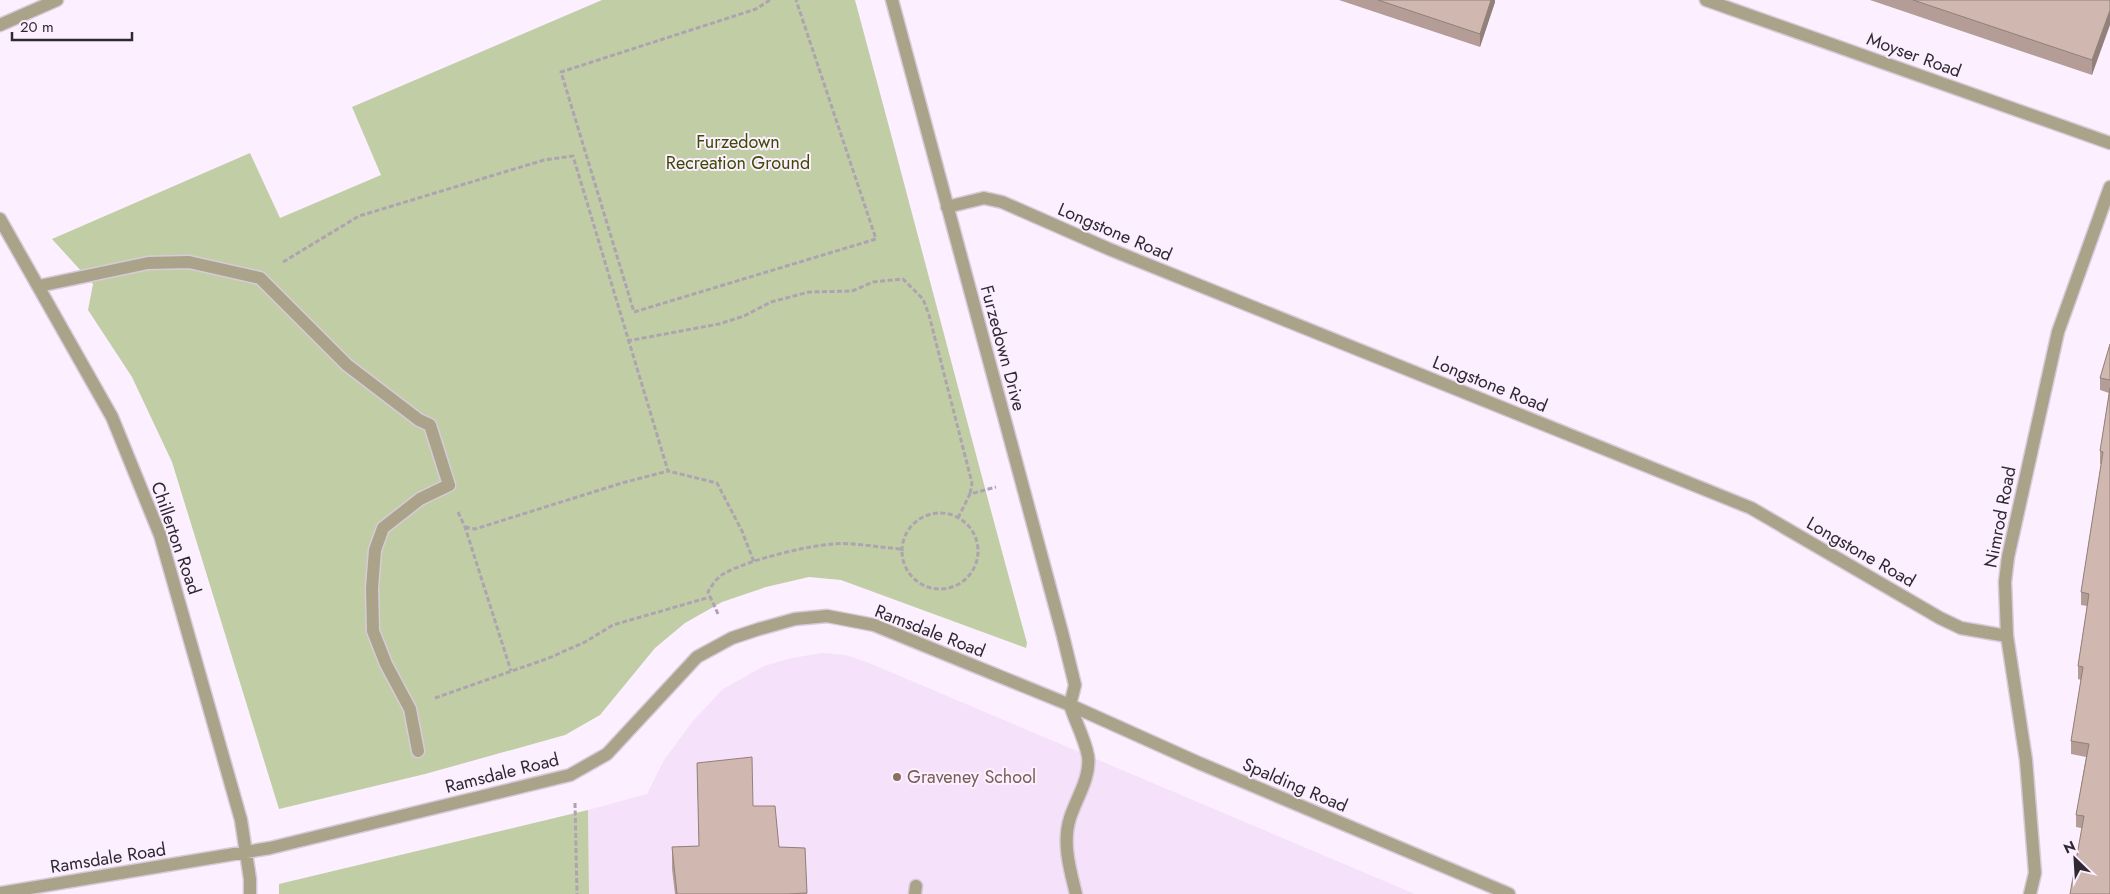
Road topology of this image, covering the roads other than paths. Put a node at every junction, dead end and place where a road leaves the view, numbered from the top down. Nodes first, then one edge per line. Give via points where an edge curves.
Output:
1 (57, 0) edge
2 (892, 0) edge
3 (1706, 0) edge
4 (0, 25) edge
5 (2110, 143) edge
6 (2110, 187) edge
7 (947, 207) junction
8 (0, 219) edge
9 (39, 286) junction
10 (2007, 636) junction
11 (1070, 705) junction
12 (418, 751) dead end
13 (247, 852) junction
14 (0, 893) edge
15 (250, 894) edge
16 (1076, 894) edge
17 (1508, 894) edge
18 (2030, 894) edge

1 - 4 street
2 - 7 street, Furzedown Drive
3 - 5 street, Moyser Road
6 - 10 street, Nimrod Road via 2058,332 2008,557 2005,582
7 - 10 street, Longstone Road via 984,198 1002,202 1118,253 1751,508 1940,618 1961,628
7 - 11 street, Furzedown Drive via 1075,685
8 - 9 street, Chillerton Road
9 - 12 street via 148,263 189,262 260,278 347,365 430,425 449,485 420,499 383,528 375,550 372,588 373,631 410,709
9 - 13 street, Chillerton Road via 112,417 160,535 242,820
10 - 18 street, Nimrod Road via 2026,760 2034,873
11 - 13 street, Ramsdale Road via 874,624 828,616 795,619 732,638 698,657 606,754 570,775
11 - 16 street via 1088,756 1088,768 1069,820 1067,858
11 - 17 street, Spalding Road
13 - 14 street, Ramsdale Road
13 - 15 street, Chillerton Road

